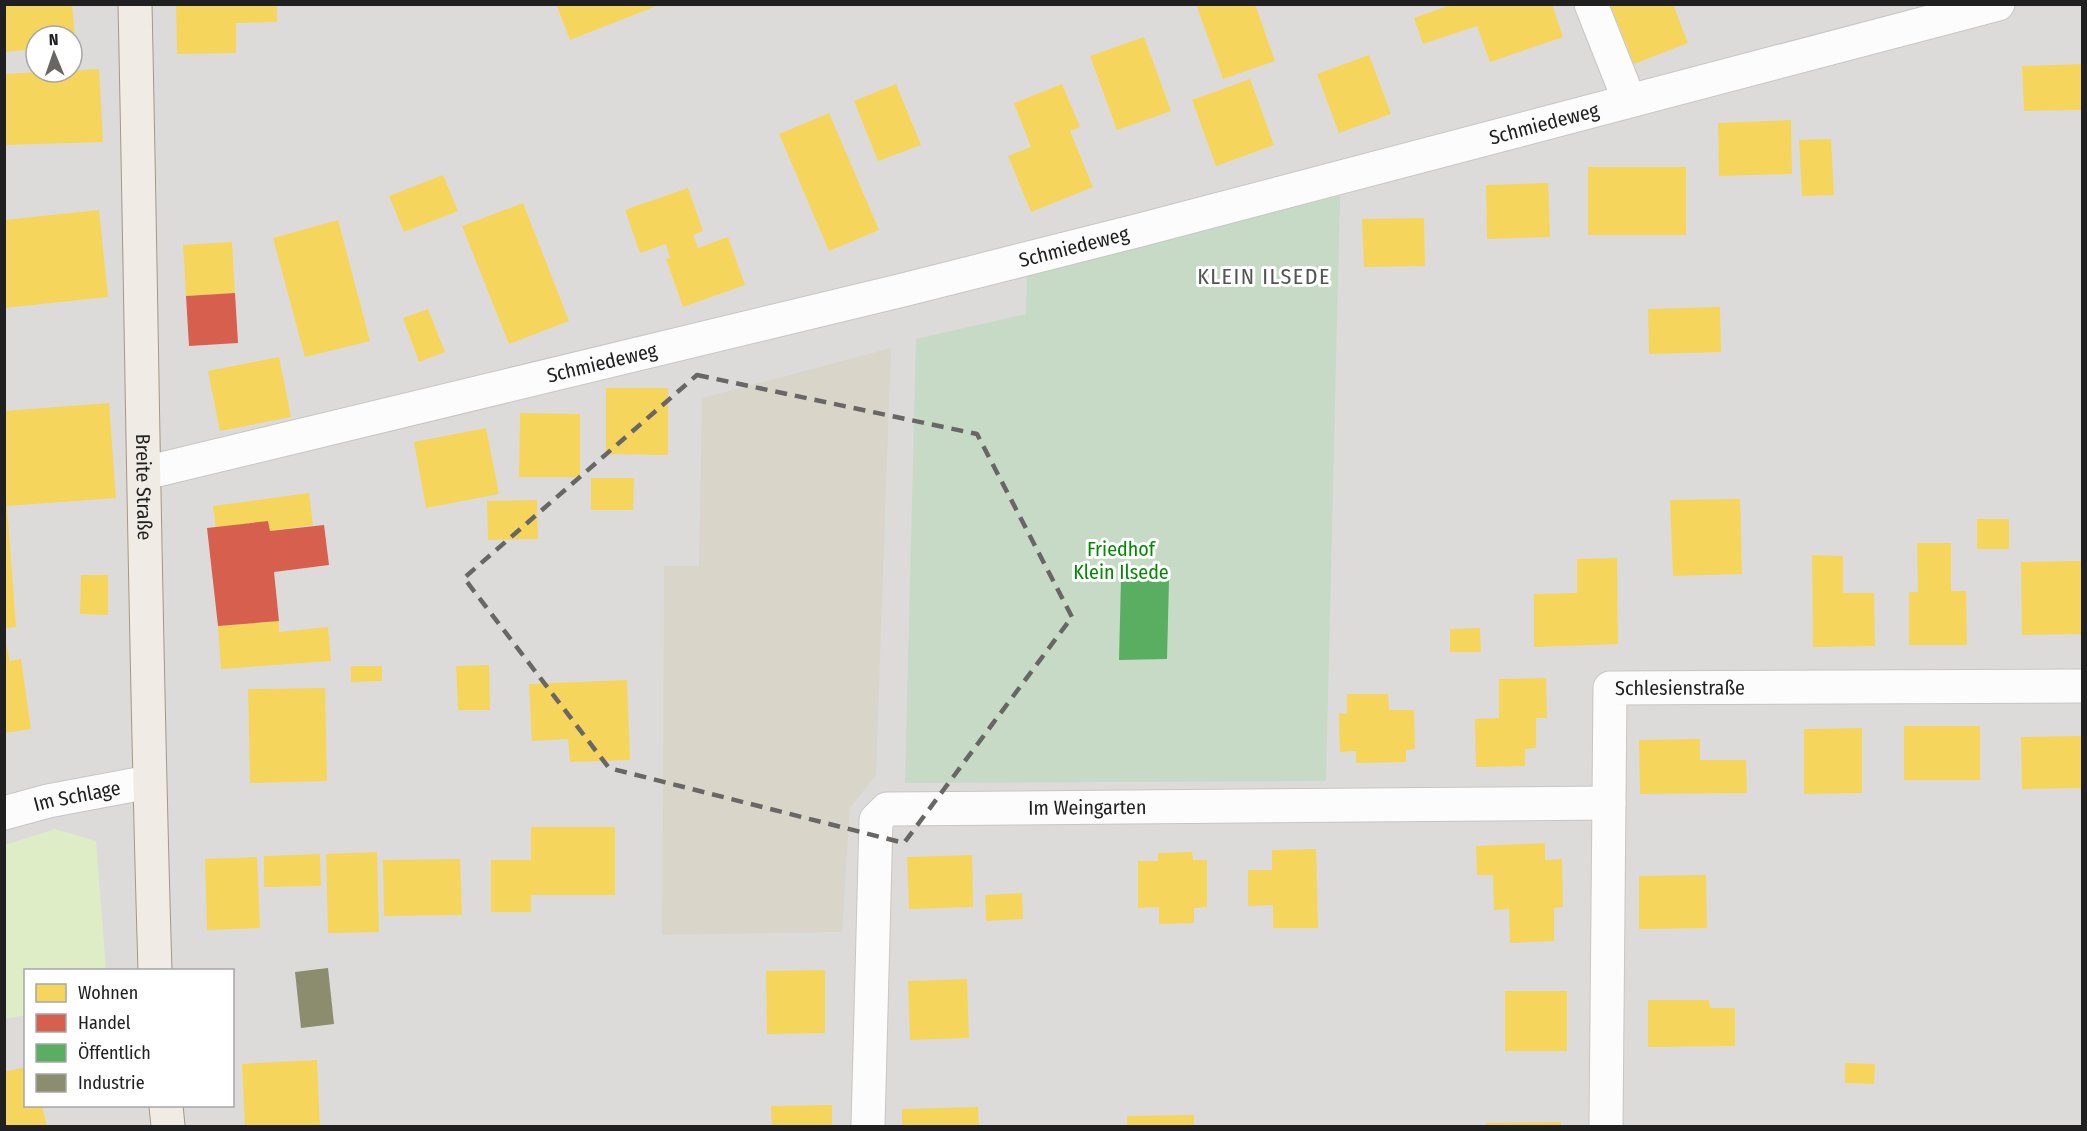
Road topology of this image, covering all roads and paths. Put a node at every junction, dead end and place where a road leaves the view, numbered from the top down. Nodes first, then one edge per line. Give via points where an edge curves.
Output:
1 (135, 4) edge
2 (1591, 4) edge
3 (1998, 4) edge
4 (1926, 13) edge
5 (1629, 100) junction
6 (145, 473) junction
7 (2082, 686) edge
8 (149, 782) junction
9 (1609, 803) junction
10 (4, 813) edge
11 (155, 969) edge
12 (166, 1107) edge
13 (168, 1126) edge
14 (868, 1126) edge
15 (1606, 1126) edge

1 - 6 main road, Breite Straße
2 - 5 street
3 - 4 street, Schmiedeweg
4 - 5 street, Schmiedeweg
5 - 6 street, Schmiedeweg via 814,312
6 - 8 main road, Breite Straße
7 - 9 street, Schlesienstraße via 1610,688
8 - 10 street, Im Schlage
8 - 11 main road, Breite Straße
9 - 14 street, Im Weingarten via 887,809 876,820
9 - 15 street, Schlesienstraße
12 - 13 main road

